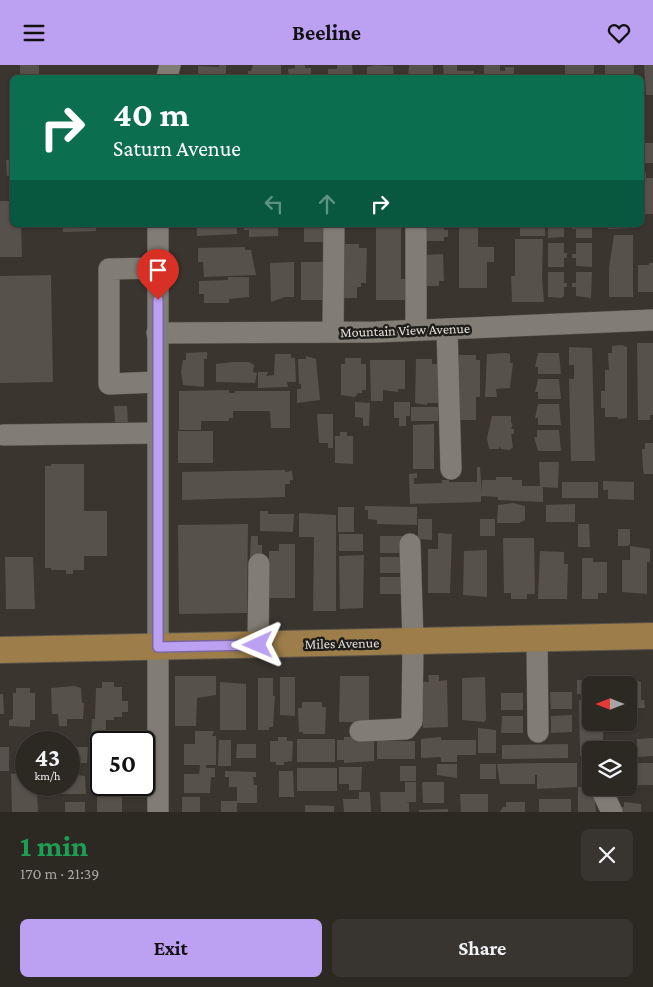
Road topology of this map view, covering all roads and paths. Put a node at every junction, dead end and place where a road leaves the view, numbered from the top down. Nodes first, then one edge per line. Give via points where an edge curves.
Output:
1 (158, 227) edge
2 (334, 227) edge
3 (416, 227) edge
4 (158, 268) junction
5 (653, 320) edge
6 (447, 329) junction
7 (416, 330) junction
8 (334, 332) junction
9 (157, 333) junction
10 (157, 382) junction
11 (157, 433) junction
12 (3, 435) dead end
13 (451, 469) dead end
14 (410, 544) dead end
15 (259, 564) dead end
16 (653, 636) edge
17 (537, 639) junction
18 (413, 641) junction
19 (258, 645) junction
20 (158, 647) junction
21 (0, 650) edge
22 (360, 731) dead end
23 (538, 732) dead end
24 (158, 812) edge

1 - 4 street
2 - 8 street
3 - 7 street
4 - 9 street
4 - 10 street via 109,269 109,384
5 - 6 street, Mountain View Avenue
6 - 7 street, Mountain View Avenue
6 - 13 street
7 - 8 street, Mountain View Avenue
8 - 9 street, Mountain View Avenue
9 - 10 street
10 - 11 street
11 - 12 street
11 - 20 street
14 - 18 street
15 - 19 street
16 - 17 main road, Miles Avenue
17 - 18 main road, Miles Avenue
17 - 23 street
18 - 19 main road, Miles Avenue
18 - 22 street via 412,721 406,729
19 - 20 main road, Miles Avenue
20 - 21 main road, Miles Avenue
20 - 24 street

